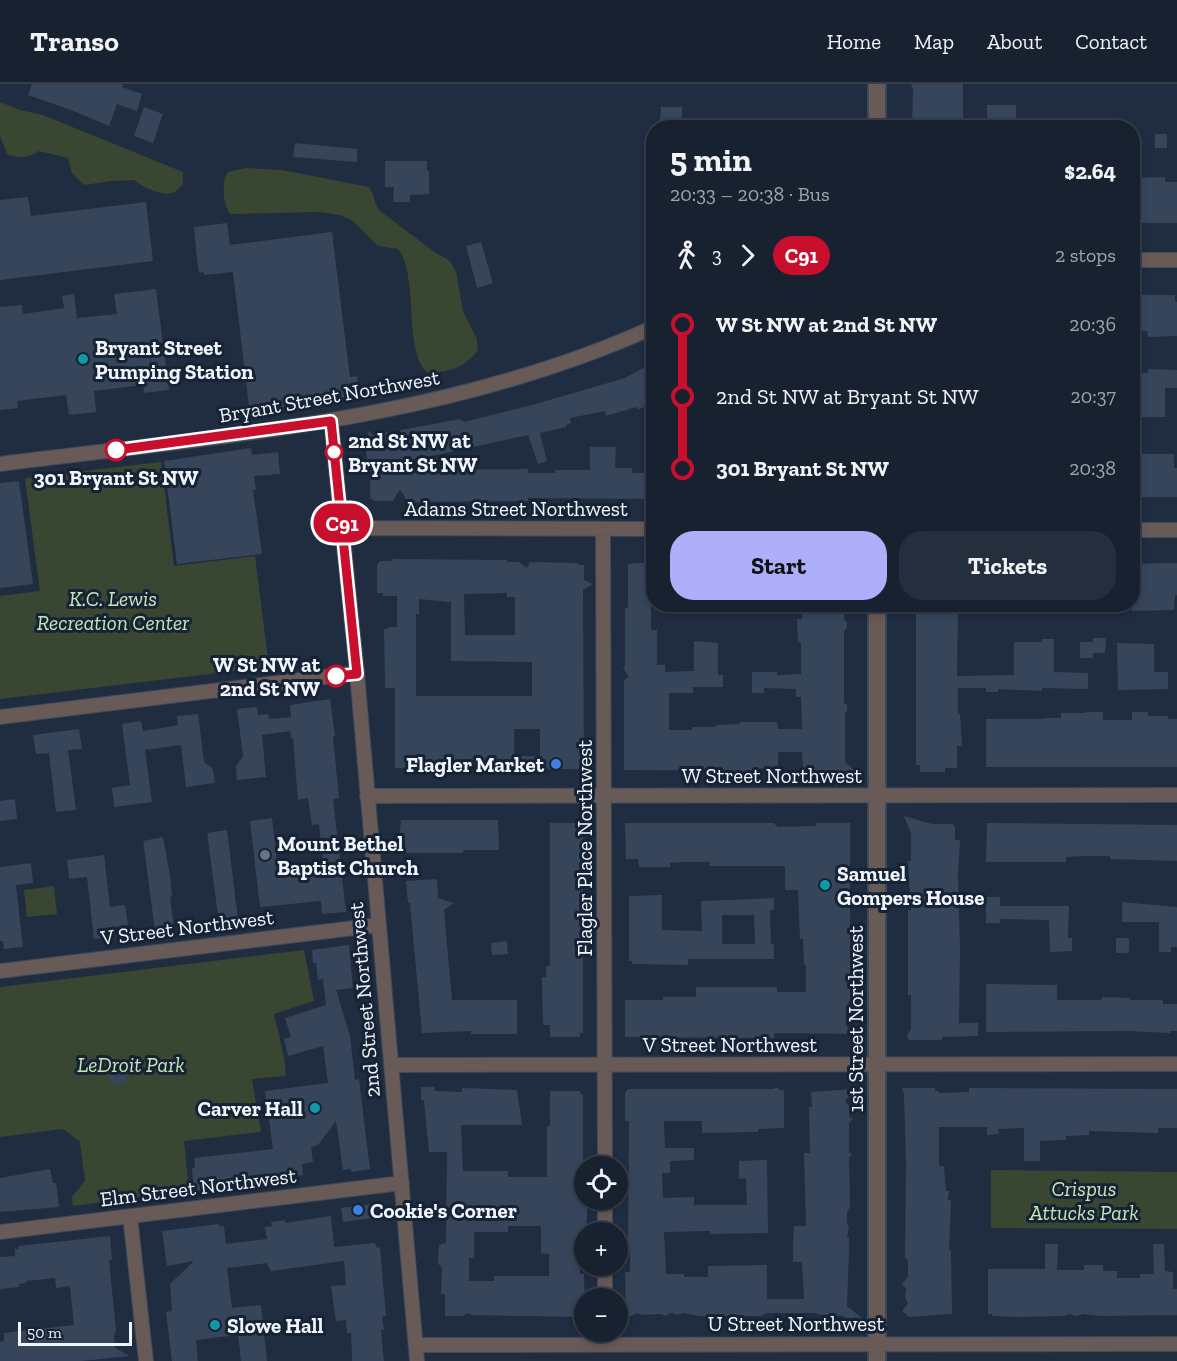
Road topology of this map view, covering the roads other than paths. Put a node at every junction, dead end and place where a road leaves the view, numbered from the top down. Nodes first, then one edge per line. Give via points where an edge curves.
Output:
1 (877, 84) edge
2 (877, 120) edge
3 (1140, 260) edge
4 (1177, 260) edge
5 (646, 330) edge
6 (331, 421) junction
7 (0, 464) edge
8 (343, 528) junction
9 (603, 529) junction
10 (646, 529) edge
11 (1140, 530) edge
12 (1177, 530) edge
13 (877, 612) edge
14 (357, 674) junction
15 (0, 717) edge
16 (1177, 795) edge
17 (367, 796) junction
18 (604, 796) junction
19 (876, 796) junction
20 (379, 925) junction
21 (0, 971) edge
22 (878, 1064) junction
23 (1177, 1064) edge
24 (392, 1065) junction
25 (605, 1065) junction
26 (604, 1156) edge
27 (402, 1183) junction
28 (130, 1216) junction
29 (0, 1232) edge
30 (574, 1339) edge
31 (628, 1339) edge
32 (416, 1344) junction
33 (1177, 1344) edge
34 (877, 1353) edge
35 (146, 1361) edge
36 (417, 1361) edge

1 - 2 street
3 - 4 street
5 - 6 street, Bryant Street Northwest via 519,378 432,401
6 - 7 street, Bryant Street Northwest
6 - 8 street, 2nd Street Northwest
8 - 9 street, Adams Street Northwest
8 - 14 street, 2nd Street Northwest
9 - 10 street, Adams Street Northwest
9 - 18 street, Flagler Place Northwest
11 - 12 street
13 - 19 street, 1st Street Northwest
14 - 15 street
14 - 17 street, 2nd Street Northwest
16 - 19 street, W Street Northwest
17 - 18 street, W Street Northwest
17 - 20 street, 2nd Street Northwest
18 - 19 street, W Street Northwest
18 - 25 street, Flagler Place Northwest
19 - 22 street, 1st Street Northwest
20 - 21 street, V Street Northwest
20 - 24 street, 2nd Street Northwest
22 - 23 street, V Street Northwest
22 - 25 street, V Street Northwest
22 - 34 street, 1st Street Northwest
24 - 25 street, V Street Northwest
24 - 27 street, 2nd Street Northwest
25 - 26 street, Flagler Place Northwest
27 - 28 street, Elm Street Northwest
27 - 32 street, 2nd Street Northwest
28 - 29 street, Elm Street Northwest
28 - 35 street
30 - 32 street, U Street Northwest
31 - 34 street, U Street Northwest
32 - 36 street, 2nd Street Northwest
33 - 34 street, U Street Northwest

